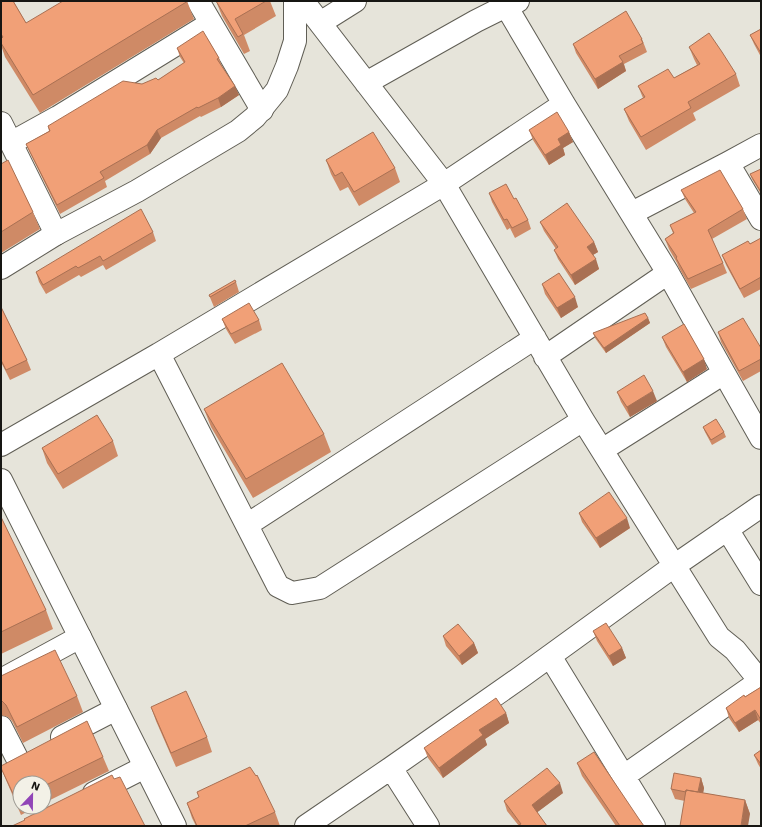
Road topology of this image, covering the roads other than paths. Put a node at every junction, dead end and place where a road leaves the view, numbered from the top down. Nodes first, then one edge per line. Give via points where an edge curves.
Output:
1 (198, 1) edge
2 (295, 1) edge
3 (303, 1) edge
4 (355, 1) edge
5 (512, 3) edge
6 (211, 23) junction
7 (320, 23) junction
8 (366, 83) junction
9 (564, 104) junction
10 (262, 110) junction
11 (1, 123) edge
12 (11, 143) junction
13 (761, 145) edge
14 (728, 164) junction
15 (444, 184) junction
16 (632, 213) junction
17 (761, 219) edge
18 (56, 234) junction
19 (1, 268) edge
20 (668, 272) junction
21 (540, 347) junction
22 (159, 354) junction
23 (724, 373) junction
24 (583, 420) junction
25 (761, 438) edge
26 (1, 445) edge
27 (602, 450) junction
28 (1, 480) edge
29 (761, 506) edge
30 (247, 525) junction
31 (727, 529) junction
32 (674, 566) junction
33 (761, 584) edge
34 (80, 637) junction
35 (550, 656) junction
36 (1, 680) edge
37 (760, 681) edge
38 (116, 709) junction
39 (1, 727) edge
40 (24, 757) edge
41 (145, 767) junction
42 (391, 768) junction
43 (624, 776) junction
44 (75, 802) edge
45 (175, 826) edge
46 (306, 826) edge
47 (428, 826) edge
48 (654, 826) edge

1 - 6 street
2 - 10 street via 295,41 277,90
3 - 7 street
4 - 7 street
5 - 8 street
5 - 9 street
6 - 10 street
6 - 12 street
7 - 8 street
8 - 15 street
9 - 15 street
9 - 16 street
10 - 18 street via 238,131 137,191
11 - 12 street
12 - 18 street
13 - 14 street
14 - 16 street
14 - 17 street
15 - 21 street
15 - 22 street
16 - 20 street
18 - 19 street
20 - 21 street
20 - 23 street
21 - 24 street
21 - 30 street
22 - 26 street
22 - 30 street
23 - 25 street
23 - 27 street
24 - 27 street
24 - 30 street via 320,588 292,593 278,586
27 - 32 street
28 - 34 street
29 - 31 street
31 - 32 street
31 - 33 street
32 - 35 street
32 - 37 street via 719,637 735,650
34 - 36 street
34 - 38 street
35 - 42 street
35 - 43 street
37 - 43 street
38 - 40 street
38 - 41 street
39 - 40 street
41 - 44 street
41 - 45 street
42 - 46 street
42 - 47 street
43 - 48 street

